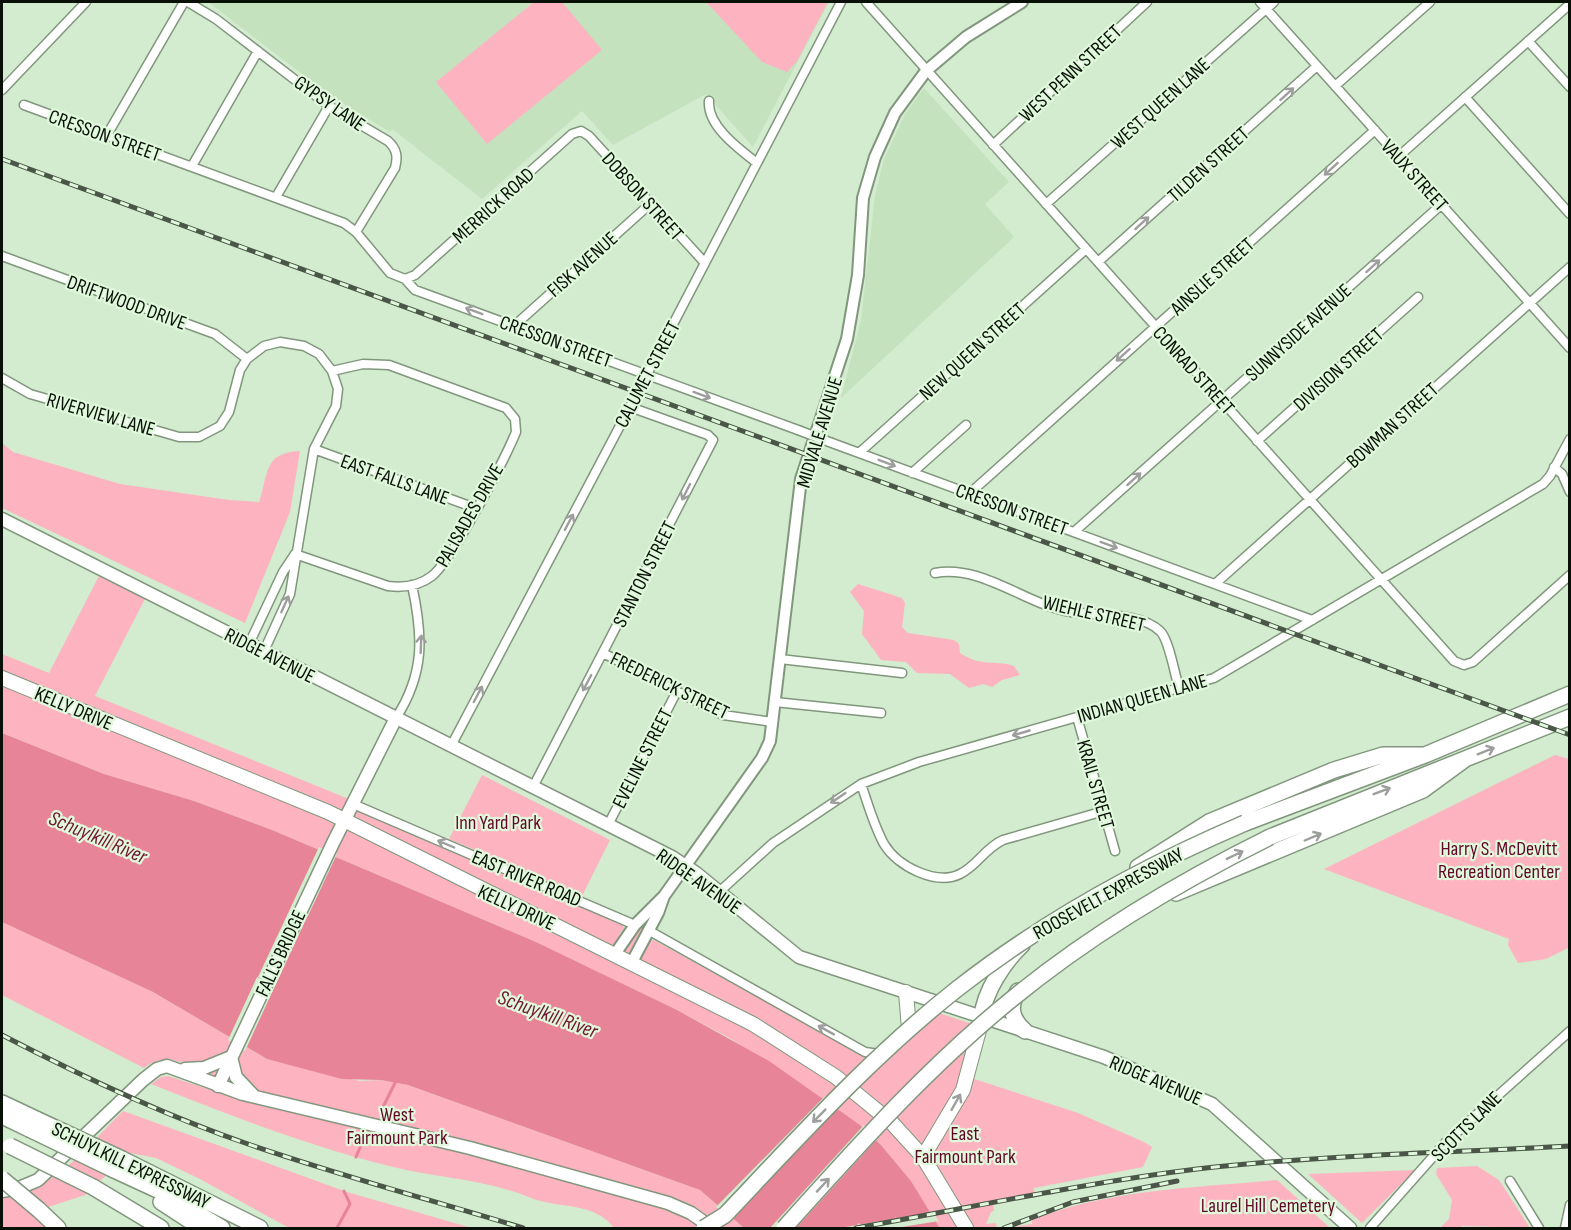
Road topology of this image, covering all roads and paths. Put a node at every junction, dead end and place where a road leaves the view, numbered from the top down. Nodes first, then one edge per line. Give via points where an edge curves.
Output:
1 (86, 2) edge
2 (186, 2) edge
3 (841, 2) edge
4 (866, 2) edge
5 (1022, 2) edge
6 (1148, 2) edge
7 (1274, 2) edge
8 (1430, 2) edge
9 (1569, 3) edge
10 (1263, 5) edge
11 (1528, 41) junction
12 (258, 51) junction
13 (1317, 66) junction
14 (926, 71) junction
15 (1335, 86) junction
16 (1569, 87) edge
17 (2, 90) edge
18 (1466, 97) junction
19 (709, 101) dead end
20 (24, 105) dead end
21 (329, 106) junction
22 (1374, 130) junction
23 (581, 131) joint
24 (107, 135) junction
25 (993, 145) junction
26 (1398, 156) junction
27 (757, 163) junction
28 (192, 166) junction
29 (276, 197) junction
30 (650, 204) junction
31 (1046, 204) junction
32 (1442, 204) junction
33 (1569, 214) edge
34 (356, 232) junction
35 (1086, 249) junction
36 (2, 256) edge
37 (1098, 262) junction
38 (705, 263) junction
39 (1569, 267) edge
40 (405, 279) junction
41 (1418, 297) dead end
42 (1529, 302) junction
43 (514, 326) junction
44 (1155, 327) junction
45 (1569, 348) edge
46 (247, 359) junction
47 (332, 370) junction
48 (646, 376) junction
49 (2, 378) edge
50 (1221, 401) junction
51 (631, 405) junction
52 (966, 425) dead end
53 (1569, 439) edge
54 (1257, 441) junction
55 (314, 449) junction
56 (859, 453) junction
57 (1554, 467) junction
58 (912, 473) junction
59 (1569, 492) edge
60 (969, 494) junction
61 (1309, 500) junction
62 (475, 508) junction
63 (2, 519) edge
64 (1074, 532) junction
65 (295, 554) junction
66 (935, 573) dead end
67 (1569, 575) edge
68 (1381, 579) junction
69 (1215, 584) junction
70 (412, 585) junction
71 (1312, 620) junction
72 (249, 644) junction
73 (264, 651) junction
74 (603, 653) junction
75 (780, 659) junction
76 (902, 673) dead end
77 (2, 678) edge
78 (1179, 688) junction
79 (677, 691) junction
80 (1569, 694) edge
81 (775, 702) junction
82 (880, 714) dead end
83 (1077, 717) junction
84 (1569, 717) edge
85 (396, 718) junction
86 (773, 722) junction
87 (451, 746) junction
88 (1425, 755) junction
89 (1464, 760) junction
90 (861, 784) junction
91 (532, 787) junction
92 (353, 804) junction
93 (1104, 810) junction
94 (345, 820) junction
95 (608, 825) junction
96 (1115, 850) dead end
97 (684, 866) junction
98 (719, 892) junction
99 (664, 896) junction
100 (635, 925) junction
101 (648, 930) junction
102 (1027, 940) junction
103 (615, 954) junction
104 (632, 962) junction
105 (1020, 989) junction
106 (906, 992) junction
107 (941, 1003) junction
108 (982, 1017) junction
109 (909, 1029) junction
110 (1025, 1031) junction
111 (1569, 1031) edge
112 (879, 1054) junction
113 (232, 1055) junction
114 (177, 1069) junction
115 (845, 1084) junction
116 (218, 1086) junction
117 (256, 1098) junction
118 (2, 1103) edge
119 (2, 1116) edge
120 (33, 1124) junction
121 (6, 1144) edge
122 (923, 1157) junction
123 (117, 1164) junction
124 (2, 1179) edge
125 (1510, 1181) dead end
126 (2, 1191) edge
127 (1569, 1205) edge
128 (725, 1215) junction
129 (58, 1228) edge
130 (161, 1228) edge
131 (201, 1228) edge
132 (222, 1228) edge
133 (260, 1228) edge
134 (704, 1228) edge
135 (712, 1228) edge
136 (784, 1228) edge
137 (966, 1228) edge
138 (1350, 1228) edge
139 (1370, 1228) edge
140 (1539, 1228) edge
141 (1565, 1228) edge

1 - 17 street
2 - 12 street, GYPSY LANE
2 - 24 street
3 - 27 street, CALUMET STREET
4 - 14 street, CONRAD STREET
5 - 14 street, MIDVALE AVENUE via 966,37
6 - 25 street, WEST PENN STREET
7 - 10 street, WEST QUEEN LANE
8 - 15 street
9 - 11 street
10 - 13 street, VAUX STREET
10 - 31 street, WEST QUEEN LANE
11 - 16 street
11 - 18 street
12 - 21 street, GYPSY LANE
12 - 28 street
13 - 15 street, VAUX STREET
37 -> 13 street, TILDEN STREET
14 - 25 street, CONRAD STREET
14 - 75 street, MIDVALE AVENUE via 888,127 866,185 849,334 801,478
15 - 22 street, VAUX STREET
18 - 26 street
18 - 33 street
19 - 27 street via 709,113 715,124
20 - 24 street, CRESSON STREET
21 - 29 street
21 - 34 street, GYPSY LANE via 388,141 396,152 393,173
22 - 26 street, VAUX STREET
22 -> 44 street, AINSLIE STREET
23 - 30 street, DOBSON STREET
23 - 40 street, MERRICK ROAD via 572,134 416,275
24 - 28 street, CRESSON STREET
25 - 31 street, CONRAD STREET
26 - 32 street, VAUX STREET
27 - 38 street, CALUMET STREET
28 - 29 street, CRESSON STREET
29 - 34 street, CRESSON STREET via 337,220
30 - 38 street, DOBSON STREET
30 - 43 street, FISK AVENUE
31 - 35 street, CONRAD STREET
32 - 42 street, VAUX STREET
50 -> 32 street, SUNNYSIDE AVENUE
34 - 40 street, CRESSON STREET via 390,273
35 - 37 street, CONRAD STREET
35 - 56 street, NEW QUEEN STREET
36 - 46 street, DRIFTWOOD DRIVE via 215,334
37 - 44 street, CONRAD STREET
38 - 48 street, CALUMET STREET
39 - 42 street, BOWMAN STREET
43 -> 40 street, CRESSON STREET via 415,290
41 - 54 street, DIVISION STREET
42 - 45 street, VAUX STREET
42 - 61 street, BOWMAN STREET
43 - 48 street, CRESSON STREET
44 - 50 street, CONRAD STREET
44 -> 60 street, AINSLIE STREET
46 - 47 street via 273,343 296,343 320,354
46 - 49 street, RIVERVIEW LANE via 237,377 227,417 205,436 179,437 30,394
47 - 55 street via 338,389 336,406
47 - 62 street, PALISADES DRIVE via 363,364 395,367 511,412 515,419 514,436
48 - 51 street, CALUMET STREET, bridge
48 -> 56 street, CRESSON STREET, bridge
50 - 54 street, CONRAD STREET
64 -> 50 street, SUNNYSIDE AVENUE
51 -> 74 street, STANTON STREET via 713,440
87 -> 51 street, CALUMET STREET
52 - 58 street
53 - 57 street, INDIAN QUEEN LANE
54 - 61 street, CONRAD STREET
55 - 62 street, EAST FALLS LANE
55 - 65 street
56 -> 58 street, CRESSON STREET
57 - 59 street via 1562,474
57 - 68 street, INDIAN QUEEN LANE via 1543,484
58 - 60 street, CRESSON STREET
60 - 64 street, CRESSON STREET
61 - 68 street, CONRAD STREET
61 - 69 street, BOWMAN STREET
62 - 70 street, PALISADES DRIVE via 442,566
63 - 72 main road, RIDGE AVENUE
64 -> 69 street, CRESSON STREET
65 - 70 street via 379,584
65 - 72 street
73 -> 65 street via 290,594
66 - 78 street, WIEHLE STREET via 964,573 1063,610 1116,614 1158,629 1164,636
67 - 68 street, CONRAD STREET via 1473,662 1464,665 1454,662
68 - 71 street, INDIAN QUEEN LANE
69 - 71 street, CRESSON STREET
85 -> 70 street via 409,695 420,659 421,632
71 - 78 street, INDIAN QUEEN LANE via 1217,677
72 - 73 main road, RIDGE AVENUE
73 - 85 main road, RIDGE AVENUE
74 - 79 street, FREDERICK STREET
74 -> 91 street, STANTON STREET
75 - 76 street
75 - 81 street, MIDVALE AVENUE
77 - 94 main road, KELLY DRIVE
78 - 83 street, INDIAN QUEEN LANE
79 - 86 street, FREDERICK STREET via 723,715
79 - 95 street, EVELINE STREET
80 - 88 highway, ROOSEVELT EXPRESSWAY
81 - 82 street
81 - 86 street, MIDVALE AVENUE
83 -> 90 street, INDIAN QUEEN LANE via 919,762
83 - 93 street, KRAIL STREET
89 -> 84 highway, ROOSEVELT EXPRESSWAY
85 - 87 main road, RIDGE AVENUE
85 - 92 main road
86 - 97 street, MIDVALE AVENUE via 762,758
87 - 91 main road, RIDGE AVENUE
88 - 102 highway via 1383,754 1360,760 1226,813
88 -> 128 highway, ROOSEVELT EXPRESSWAY, bridge via 1245,824 1120,882 995,960 885,1051
105 -> 89 highway via 1083,941 1143,908 1423,790
136 -> 89 highway, ROOSEVELT EXPRESSWAY, bridge via 903,1098 1011,999 1051,968 1133,912 1222,861 1270,837
90 - 93 street via 890,852 937,878 966,871 1003,840
90 -> 98 street, INDIAN QUEEN LANE via 773,843
91 - 95 main road, RIDGE AVENUE
92 - 94 main road
100 -> 92 street, EAST RIVER ROAD
93 - 96 street, KRAIL STREET
94 - 103 main road, KELLY DRIVE via 451,876
94 - 113 main road, FALLS BRIDGE
95 - 97 main road, RIDGE AVENUE
97 - 98 main road, RIDGE AVENUE
97 - 99 street, MIDVALE AVENUE
98 - 106 main road, RIDGE AVENUE via 799,957
99 - 100 street, MIDVALE AVENUE
99 - 101 street, MIDVALE AVENUE
100 - 103 street, MIDVALE AVENUE
101 - 104 street, MIDVALE AVENUE
112 -> 101 street via 865,1052
102 - 107 highway
102 - 108 highway via 997,980 984,1003
103 - 104 main road, KELLY DRIVE
104 - 115 main road, KELLY DRIVE via 753,1024
105 - 108 highway
105 - 110 highway via 1013,1001 1012,1014
106 - 107 main road, RIDGE AVENUE
106 - 109 main road
107 - 108 main road, RIDGE AVENUE
107 - 109 main road
108 - 110 main road, RIDGE AVENUE
122 -> 108 main road via 963,1090
109 - 112 main road
110 - 138 main road, RIDGE AVENUE via 1120,1063 1218,1107
111 - 139 street, SCOTTS LANE via 1446,1142
112 - 115 main road
113 - 114 main road via 204,1068
113 - 116 main road, FALLS BRIDGE
113 - 117 main road via 239,1082
114 - 116 main road
114 - 126 main road via 162,1067 152,1072 44,1175 29,1185
115 - 122 main road, KELLY DRIVE via 892,1123
116 - 117 main road
117 - 135 main road via 595,1182 681,1208
118 - 120 highway, SCHUYLKILL EXPRESSWAY
119 - 120 highway
120 - 123 highway, bridge
121 - 130 highway, SCHUYLKILL EXPRESSWAY, bridge via 93,1187
122 - 137 main road, KELLY DRIVE
123 - 131 highway
123 - 132 highway
123 - 133 highway, SCHUYLKILL EXPRESSWAY
124 - 129 highway, bridge
125 - 140 street
127 - 141 street
128 - 134 highway, bridge
128 - 135 highway, bridge

